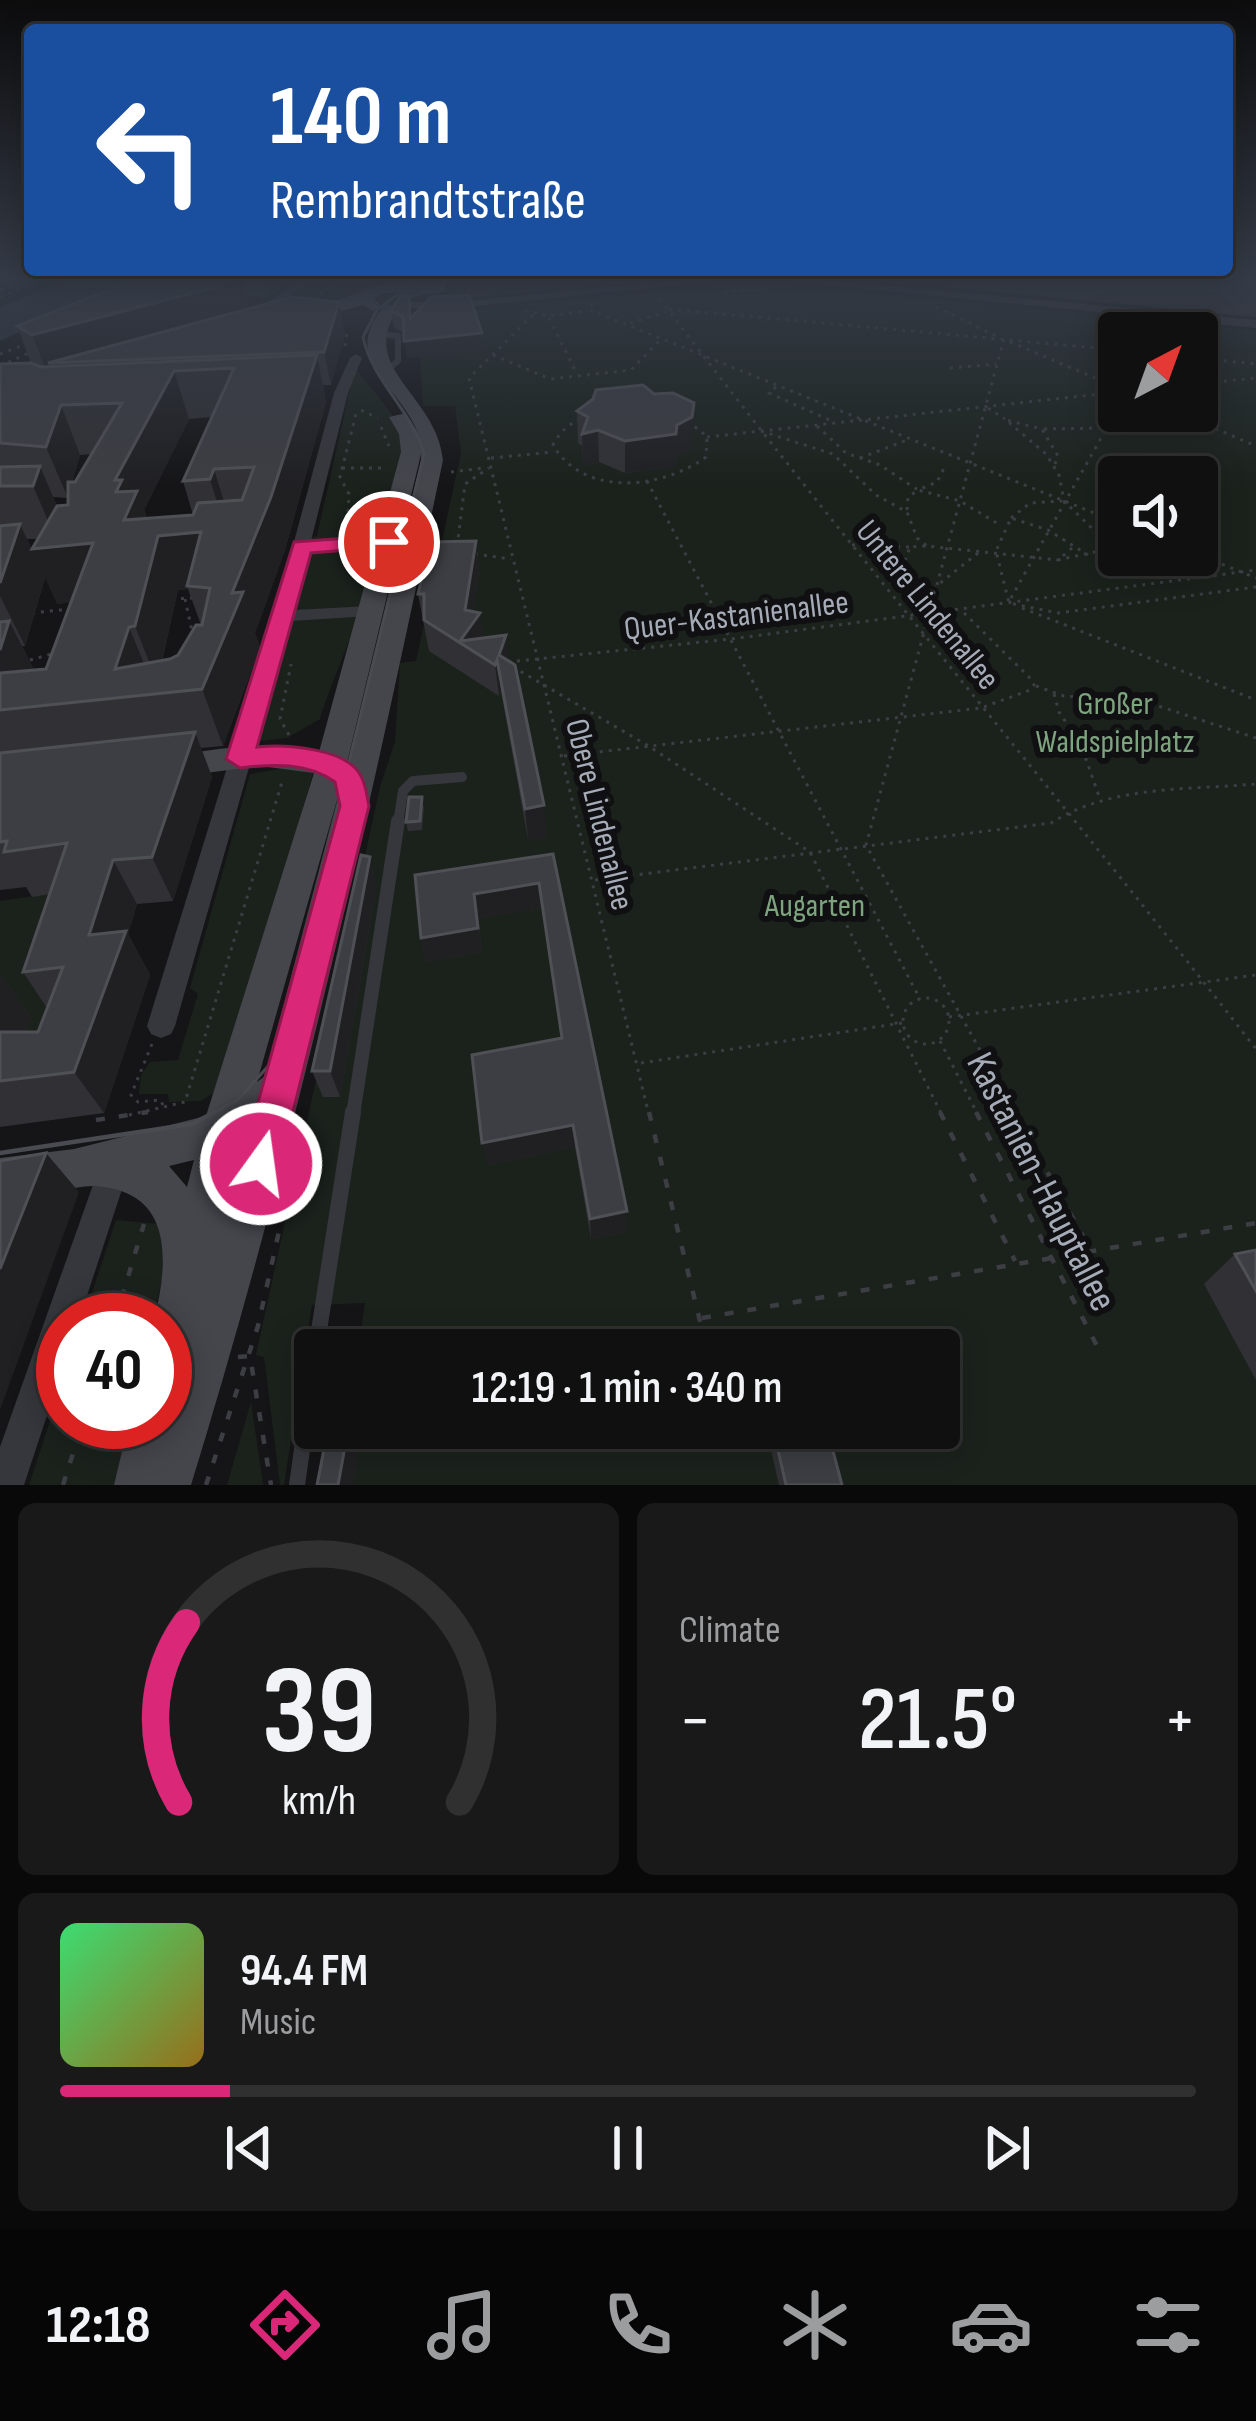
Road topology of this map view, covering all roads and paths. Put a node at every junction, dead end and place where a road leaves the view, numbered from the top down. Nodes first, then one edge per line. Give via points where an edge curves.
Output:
1 (41, 348) edge
2 (374, 348) edge
3 (498, 348) edge
4 (564, 348) edge
5 (652, 348) edge
6 (683, 348) edge
7 (696, 348) edge
8 (1002, 348) edge
9 (1025, 348) edge
10 (355, 350) joint
11 (492, 354) junction
12 (702, 356) junction
13 (1218, 360) edge
14 (998, 364) junction
15 (1256, 364) edge
16 (0, 366) edge
17 (950, 368) dead end
18 (578, 376) junction
19 (1256, 378) edge
20 (1098, 381) edge
21 (1218, 382) edge
22 (777, 386) junction
23 (1098, 393) edge
24 (987, 407) junction
25 (863, 420) junction
26 (1006, 420) junction
27 (836, 422) junction
28 (816, 424) junction
29 (1098, 428) edge
30 (1042, 429) junction
31 (759, 430) junction
32 (1218, 430) edge
33 (1104, 432) edge
34 (707, 437) junction
35 (909, 438) junction
36 (1256, 446) edge
37 (392, 452) dead end
38 (555, 452) junction
39 (489, 458) junction
40 (858, 458) junction
41 (971, 463) junction
42 (1055, 464) junction
43 (945, 466) dead end
44 (490, 467) junction
45 (342, 468) junction
46 (391, 468) dead end
47 (440, 473) dead end
48 (647, 482) junction
49 (918, 490) junction
50 (960, 501) junction
51 (1064, 501) junction
52 (907, 512) junction
53 (1098, 515) edge
54 (1012, 518) junction
55 (1003, 528) junction
56 (1048, 530) junction
57 (1098, 530) edge
58 (389, 542) junction
59 (346, 544) junction
60 (851, 545) junction
61 (927, 546) junction
62 (302, 547) junction
63 (910, 547) junction
64 (1072, 548) junction
65 (996, 550) junction
66 (945, 552) junction
67 (1098, 552) edge
68 (978, 554) junction
69 (1088, 555) junction
70 (511, 559) junction
71 (1032, 560) junction
72 (1058, 560) junction
73 (1218, 563) edge
74 (1256, 570) edge
75 (1241, 572) junction
76 (1256, 578) edge
77 (1256, 587) edge
78 (934, 588) junction
79 (185, 598) junction
80 (202, 598) edge
81 (161, 600) dead end
82 (1009, 603) junction
83 (73, 609) edge
84 (962, 610) junction
85 (370, 611) junction
86 (31, 614) dead end
87 (925, 614) junction
88 (292, 615) junction
89 (909, 616) junction
90 (922, 632) junction
91 (731, 639) junction
92 (199, 640) edge
93 (20, 662) dead end
94 (537, 662) junction
95 (58, 669) edge
96 (1034, 686) junction
97 (543, 687) junction
98 (348, 690) junction
99 (1054, 693) junction
100 (1256, 700) edge
101 (981, 708) junction
102 (897, 719) junction
103 (782, 732) junction
104 (1256, 738) edge
105 (647, 745) junction
106 (288, 752) junction
107 (562, 756) junction
108 (240, 759) junction
109 (331, 766) junction
110 (131, 771) edge
111 (462, 777) dead end
112 (1256, 784) edge
113 (1102, 802) junction
114 (355, 806) junction
115 (1068, 808) junction
116 (866, 845) junction
117 (841, 848) junction
118 (810, 852) junction
119 (593, 880) junction
120 (1256, 975) edge
121 (1201, 981) junction
122 (920, 999) junction
123 (959, 1015) junction
124 (949, 1017) junction
125 (899, 1024) junction
126 (161, 1026) joint
127 (940, 1041) junction
128 (1256, 1049) edge
129 (639, 1063) junction
130 (280, 1089) junction
131 (96, 1120) dead end
132 (170, 1128) junction
133 (222, 1132) junction
134 (294, 1166) dead end
135 (94, 1169) junction
136 (0, 1180) edge
137 (164, 1192) junction
138 (1256, 1223) edge
139 (1090, 1250) junction
140 (1052, 1256) junction
141 (1016, 1262) junction
142 (123, 1293) edge
143 (184, 1293) edge
144 (185, 1293) edge
145 (700, 1318) junction
146 (319, 1329) edge
147 (702, 1329) edge
148 (1097, 1346) dead end
149 (250, 1356) junction
150 (230, 1357) dead end
151 (74, 1449) edge
152 (149, 1449) edge
153 (302, 1449) edge
154 (4, 1485) edge
155 (63, 1485) edge
156 (141, 1485) edge
157 (164, 1485) edge
158 (206, 1485) edge
159 (271, 1485) edge
160 (297, 1485) edge

1 - 16 path
2 - 114 street via 424,422 432,460
3 - 11 path, Obere Lindenallee
4 - 18 path
5 - 18 path via 632,370
6 - 12 path
7 - 12 path, Untere Lindenallee
8 - 14 path
9 - 20 path
10 - 58 street via 409,434
10 - 62 street via 337,393
11 - 18 path via 550,379
11 - 39 path, Obere Lindenallee via 469,378
12 - 22 path
12 - 31 path, Untere Lindenallee
13 - 15 path
14 - 17 path
14 - 24 path
19 - 21 path
22 - 25 path
22 - 27 path via 769,393
23 - 24 path
24 - 25 path
24 - 26 path
24 - 41 path
25 - 27 path
25 - 35 path
26 - 30 path
26 - 42 path
27 - 28 path
28 - 31 path
28 - 40 path
29 - 30 path
30 - 42 path
31 - 34 path
31 - 52 path via 833,454
31 - 60 path, Untere Lindenallee
32 - 36 path
33 - 51 path
34 - 38 path via 665,413 612,410 565,427
34 - 48 path via 706,457 694,467
35 - 40 path
35 - 41 path
37 - 45 path via 377,415 359,410
38 - 39 path
38 - 48 path via 586,475
39 - 44 path, Obere Lindenallee
40 - 49 path
41 - 50 path
41 - 51 path
42 - 51 path
43 - 49 path via 937,482
44 - 47 path
44 - 70 path, Obere Lindenallee
44 - 70 path via 465,484 458,538 478,556
45 - 46 path
45 - 59 path
48 - 91 path
49 - 50 path
49 - 52 path via 908,496
50 - 55 path
50 - 66 path
51 - 53 path
51 - 54 path via 1030,503
51 - 56 path
51 - 57 path
52 - 61 path
54 - 55 path
54 - 56 path
55 - 65 path
56 - 64 path
56 - 71 path
58 - 59 street
58 - 85 street
59 - 62 street
60 - 63 path
60 - 89 path, Untere Lindenallee
61 - 63 path
61 - 66 path
62 - 88 street
63 - 78 path via 905,561 914,580
64 - 69 path
64 - 72 path
65 - 68 path
65 - 71 path
65 - 82 path
66 - 68 path
66 - 78 path
67 - 69 path
68 - 78 path
69 - 72 path
70 - 94 path, Obere Lindenallee
71 - 72 path
71 - 82 path
73 - 75 path
74 - 75 path, Quer-Kastanienallee
75 - 76 path
75 - 82 path, Quer-Kastanienallee
77 - 82 path via 1058,613
78 - 87 path
79 - 80 path
79 - 81 path
79 - 92 path
82 - 84 path, Quer-Kastanienallee
82 - 100 path
83 - 86 path
84 - 87 path, Quer-Kastanienallee
84 - 96 path
85 - 88 street
85 - 98 street
87 - 89 path, Quer-Kastanienallee
87 - 90 path
88 - 106 path via 280,719
88 - 108 street
89 - 90 path, Untere Lindenallee
89 - 91 path, Quer-Kastanienallee
90 - 101 path, Untere Lindenallee
90 - 102 path
91 - 94 path, Quer-Kastanienallee
91 - 103 path
93 - 95 path via 65,649
94 - 97 path, Obere Lindenallee
94 - 97 path, Quer-Kastanienallee via 507,662
96 - 99 path
96 - 101 path
97 - 105 path
97 - 107 path, Obere Lindenallee
98 - 106 street via 321,728
98 - 109 street
99 - 104 path via 1143,700
99 - 113 path
101 - 102 path
101 - 115 path, Untere Lindenallee
102 - 103 path
102 - 116 path
103 - 105 path
103 - 117 path
105 - 107 path
105 - 118 path
106 - 108 street
106 - 109 street
106 - 132 path via 185,1102
107 - 119 path, Obere Lindenallee
108 - 110 street
108 - 126 street
109 - 114 street via 348,778
109 - 133 street
111 - 146 lane via 413,781 403,790
112 - 113 path
113 - 115 path
114 - 130 street
115 - 116 path via 1051,823
115 - 121 path, Untere Lindenallee
116 - 117 path
116 - 123 path
117 - 118 path
117 - 122 path
118 - 119 path
118 - 125 path
119 - 129 path, Obere Lindenallee
120 - 121 path
121 - 123 path
121 - 128 path, Untere Lindenallee
122 - 124 path
122 - 125 path via 902,1009
123 - 124 path
123 - 139 path
124 - 127 path
125 - 127 path via 917,1039
125 - 129 path
125 - 141 path
126 - 132 path via 131,1095 160,1100
127 - 140 path, Kastanien-Hauptallee
129 - 145 path, Obere Lindenallee
130 - 133 street
130 - 157 street via 214,1338
131 - 132 path
132 - 133 street
132 - 135 street
133 - 144 street
134 - 149 path
135 - 136 street
135 - 137 street via 151,1179
135 - 154 street
137 - 142 path via 150,1205
137 - 143 street via 184,1226
138 - 139 path
139 - 140 path
140 - 141 path
140 - 148 path, Kastanien-Hauptallee
141 - 145 path
145 - 147 path, Obere Lindenallee
149 - 150 path
149 - 158 path
149 - 159 path
151 - 155 path
152 - 156 street
153 - 160 lane

